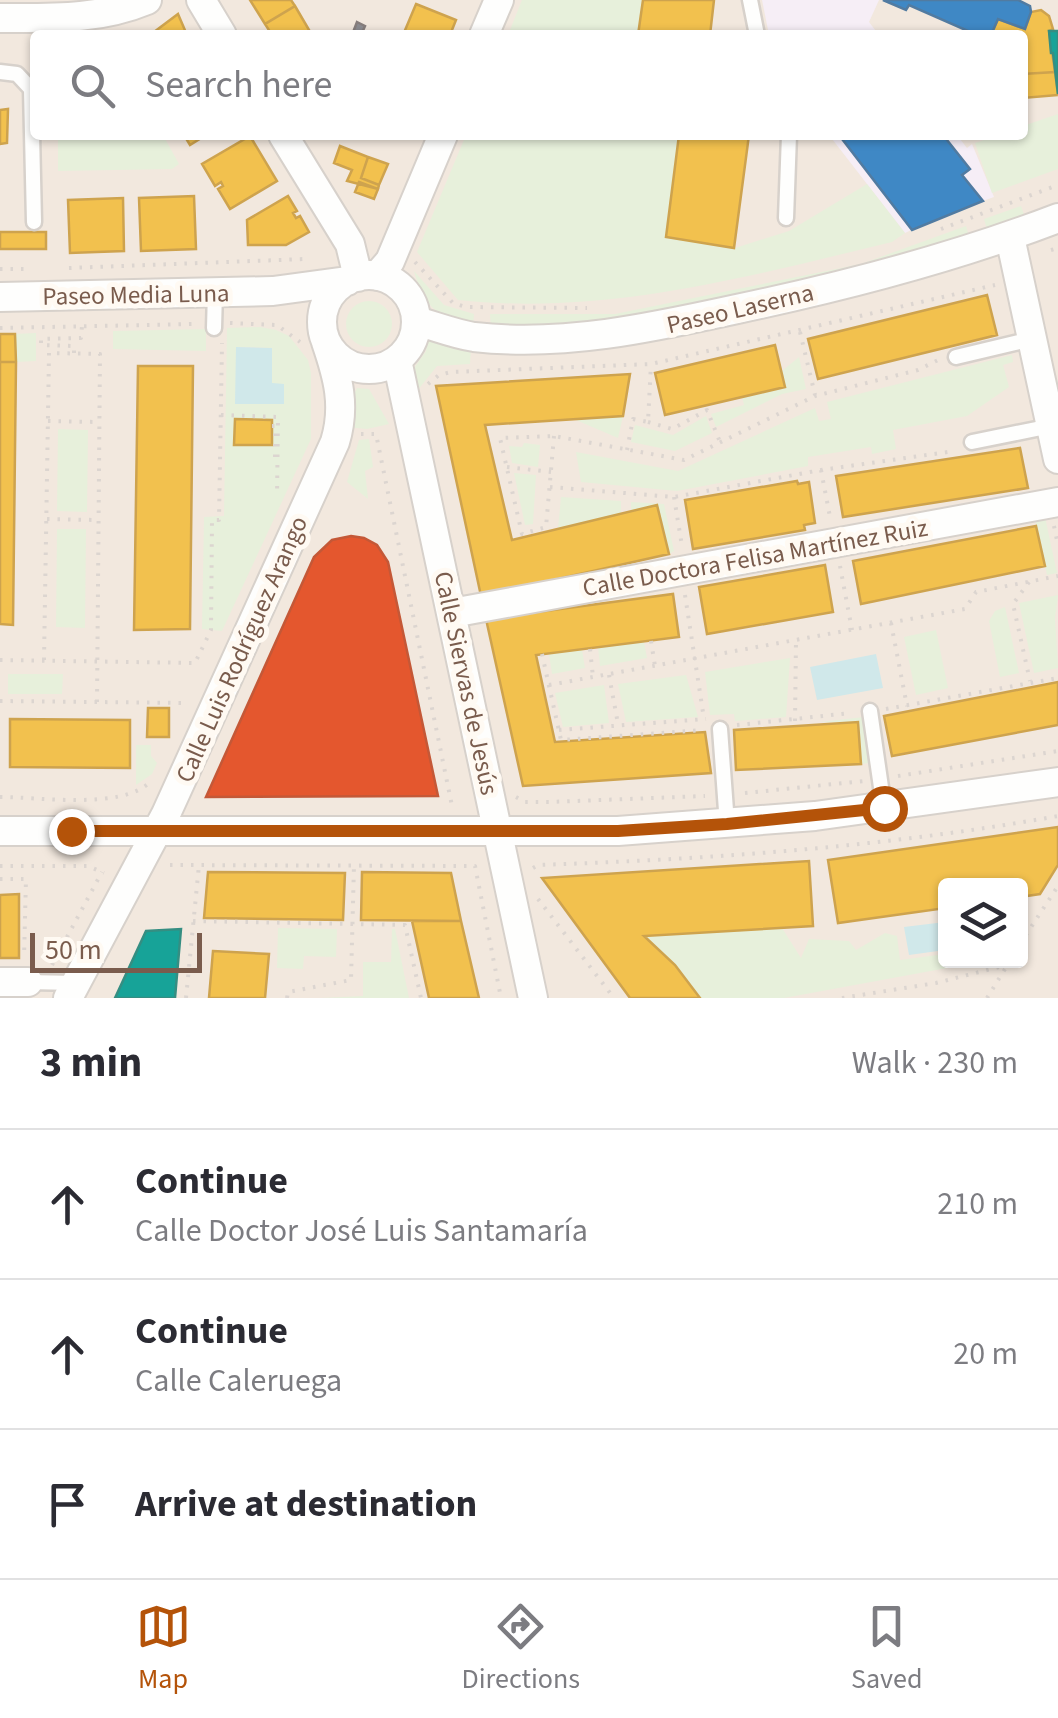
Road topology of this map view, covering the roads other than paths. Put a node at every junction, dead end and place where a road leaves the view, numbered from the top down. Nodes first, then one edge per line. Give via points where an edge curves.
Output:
1 (147, 0) edge
2 (201, 0) edge
3 (499, 0) edge
4 (750, 0) edge
5 (0, 18) edge
6 (219, 30) edge
7 (486, 30) edge
8 (757, 30) edge
9 (0, 72) edge
10 (30, 88) edge
11 (32, 140) edge
12 (286, 140) edge
13 (441, 140) edge
14 (789, 140) edge
15 (786, 218) dead end
16 (1058, 218) edge
17 (34, 222) dead end
18 (1010, 237) junction
19 (361, 278) junction
20 (272, 290) junction
21 (215, 292) junction
22 (0, 297) edge
23 (416, 320) junction
24 (217, 325) road end
25 (317, 335) junction
26 (1032, 338) junction
27 (950, 358) road end
28 (384, 365) junction
29 (1051, 426) junction
30 (966, 446) road end
31 (1058, 459) edge
32 (1053, 503) edge
33 (452, 613) junction
34 (870, 711) road end
35 (719, 724) road end
36 (1058, 782) edge
37 (884, 808) junction
38 (727, 824) junction
39 (498, 830) junction
40 (0, 831) edge
41 (156, 831) junction
42 (24, 982) edge
43 (72, 990) edge
44 (533, 998) edge

1 - 5 street via 70,18
2 - 6 street
3 - 7 street
4 - 8 lane
9 - 10 lane via 17,74
11 - 17 lane
12 - 19 street via 350,244
13 - 19 street via 390,262
14 - 15 lane
16 - 18 street, Paseo Laserna
18 - 23 street, Paseo Laserna via 840,286 621,334 483,338
18 - 26 street
19 - 20 street, Paseo Media Luna
19 - 23 street via 402,289
19 - 25 street via 334,290
20 - 21 street, Paseo Media Luna
20 - 25 street
21 - 22 street, Paseo Media Luna
21 - 24 lane
23 - 28 street via 410,344
25 - 28 street via 344,362
25 - 41 street, Calle Luis Rodríguez Arango via 338,375 342,403 335,442
26 - 27 lane
26 - 29 street
28 - 33 street, Calle Siervas de Jesús via 412,427
29 - 30 lane
29 - 31 street
32 - 33 street, Calle Doctora Felisa Martínez Ruiz via 682,559
33 - 39 street, Calle Siervas de Jesús
34 - 37 lane
35 - 38 lane
36 - 37 street
37 - 38 street
38 - 39 street
39 - 41 street
39 - 44 street, Calle Siervas de Jesús
40 - 41 street
41 - 43 street, Calle Luis Rodríguez Arango
42 - 43 lane

